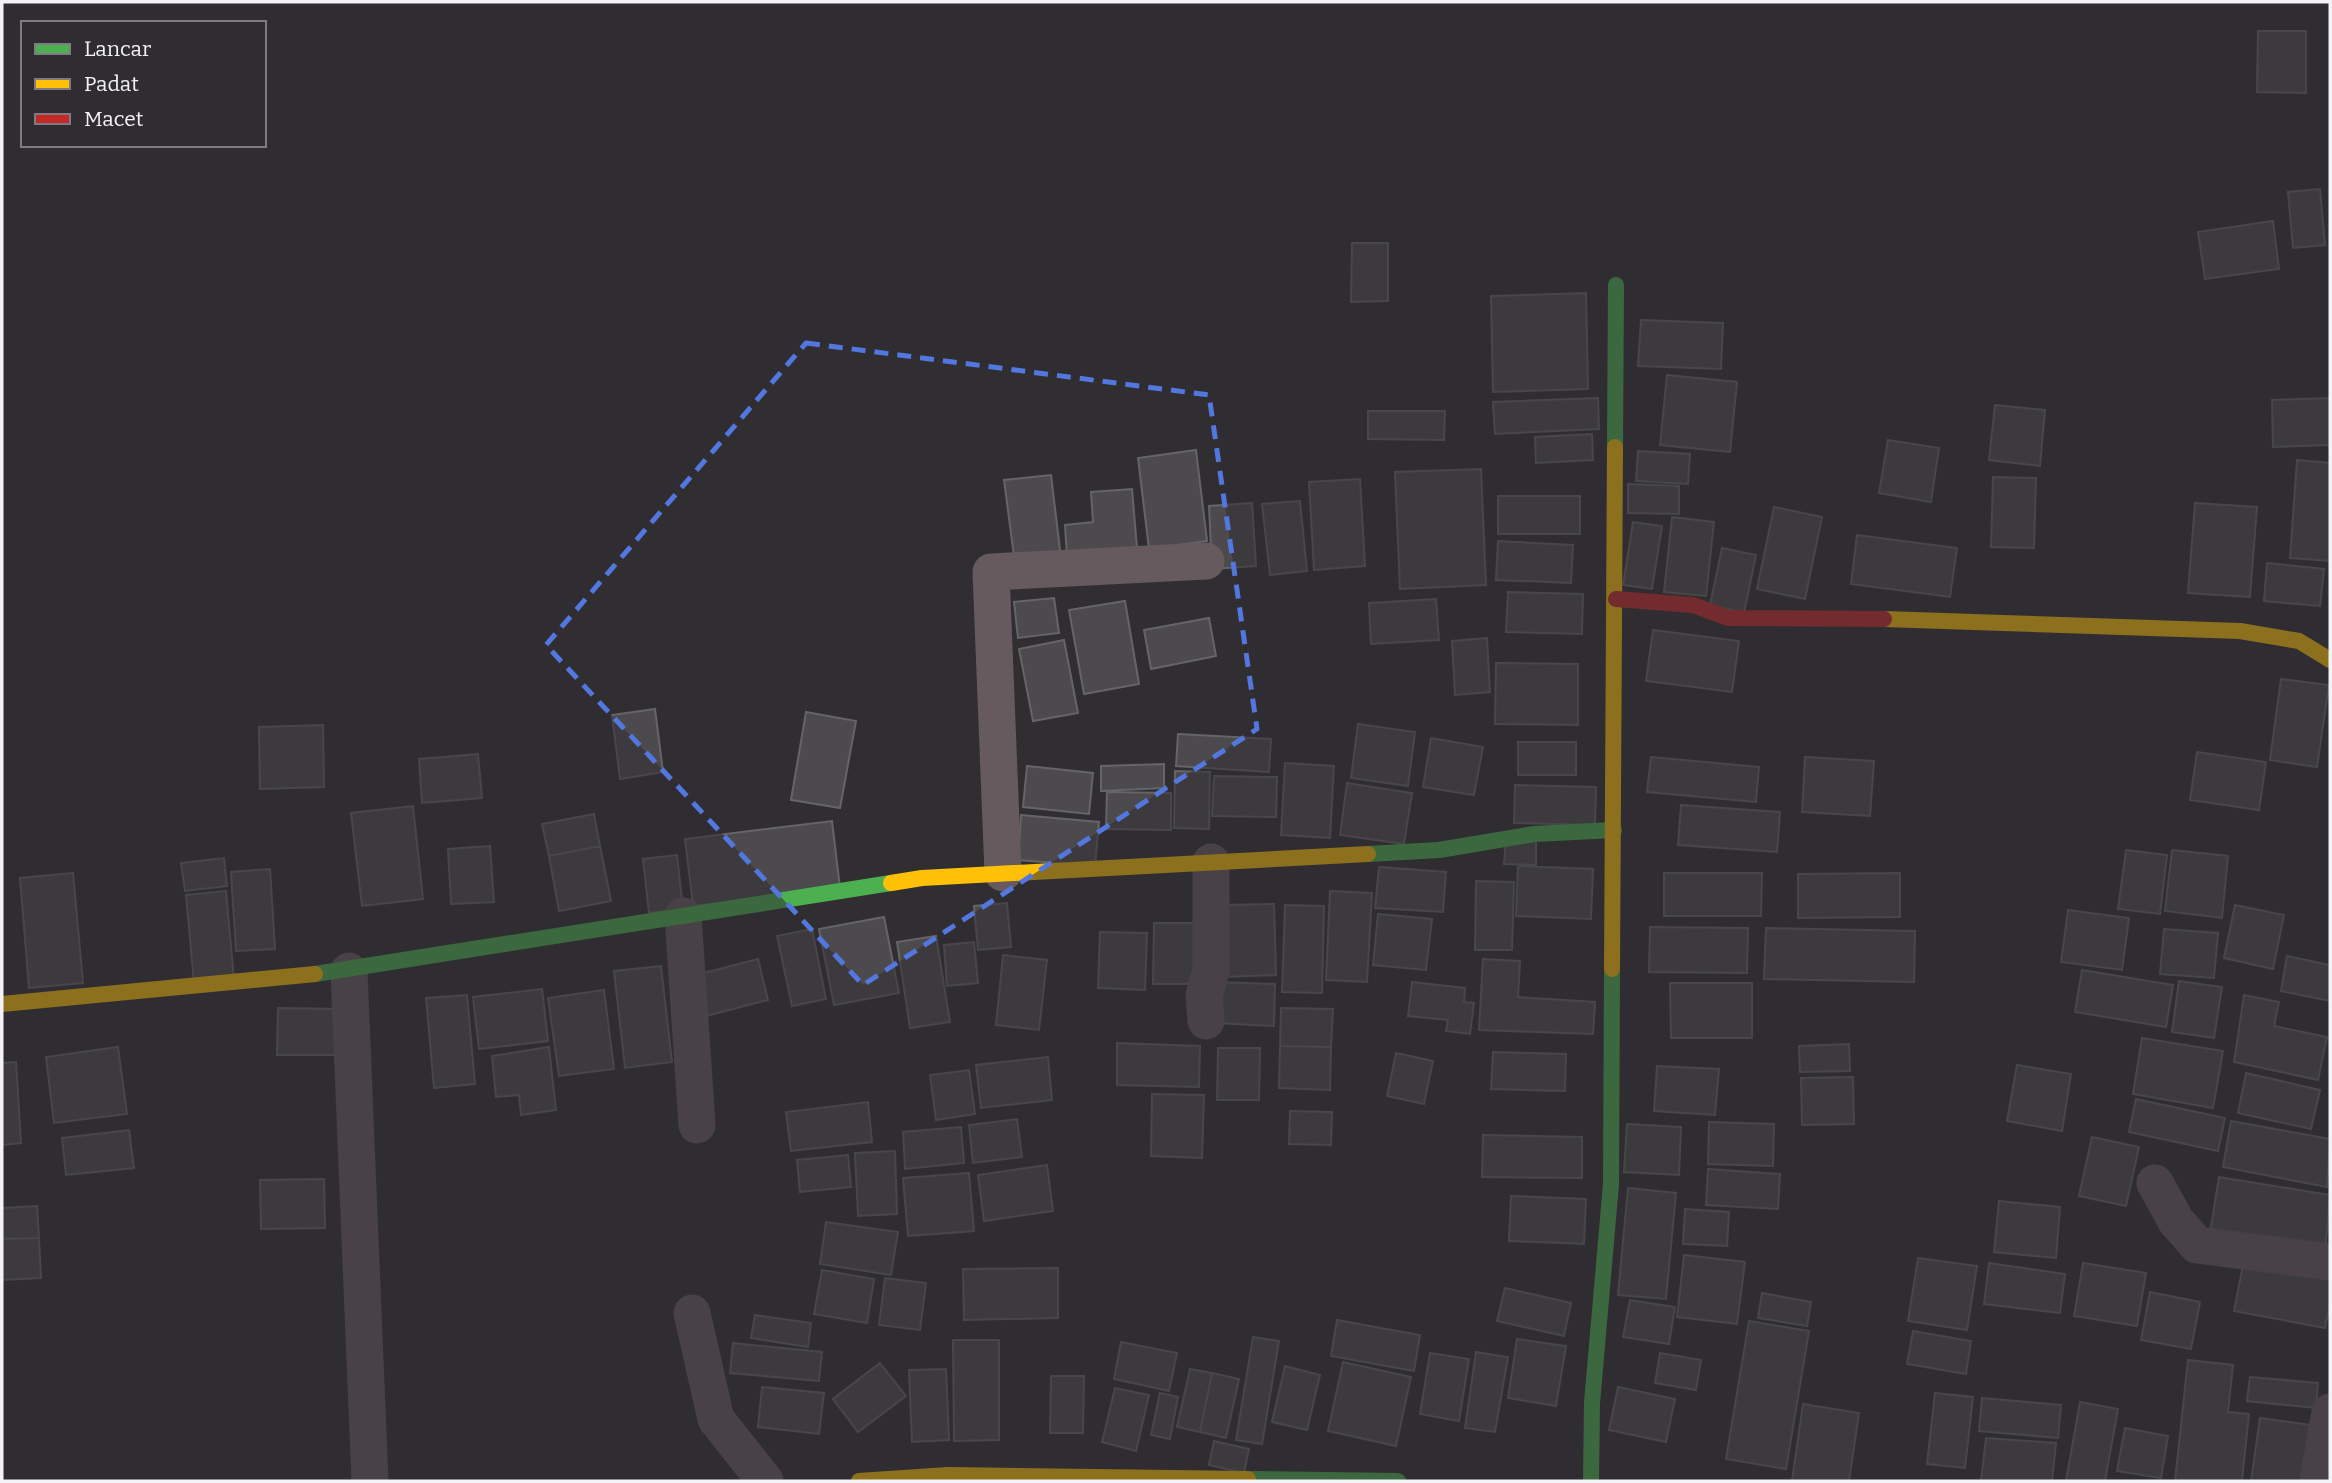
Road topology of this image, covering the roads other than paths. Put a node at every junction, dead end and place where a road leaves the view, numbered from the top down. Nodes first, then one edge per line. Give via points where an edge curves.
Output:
1 (1616, 285) dead end
2 (1206, 561) dead end
3 (1616, 599) junction
4 (2330, 660) edge
5 (1614, 830) junction
6 (1211, 862) junction
7 (1003, 873) junction
8 (683, 916) junction
9 (349, 971) junction
10 (2, 1004) edge
11 (1206, 1021) dead end
12 (698, 1125) dead end
13 (2155, 1183) dead end
14 (2330, 1262) edge
15 (692, 1313) dead end
16 (2330, 1412) edge
17 (370, 1481) edge
18 (765, 1481) edge
19 (859, 1481) edge
20 (1398, 1481) edge
21 (1591, 1481) edge
22 (2318, 1481) edge

1 - 3 street
2 - 7 street via 991,572
3 - 4 street via 1693,604 1728,618 2239,631 2299,641
3 - 5 street
5 - 6 street via 1534,834 1439,850
5 - 21 street via 1611,1184 1592,1404
6 - 7 street
6 - 11 street
7 - 8 street via 922,878
8 - 9 street
8 - 12 street
9 - 10 street
9 - 17 street
13 - 14 street via 2176,1221 2197,1245
15 - 18 street via 716,1419
16 - 22 street
19 - 20 street via 948,1475

